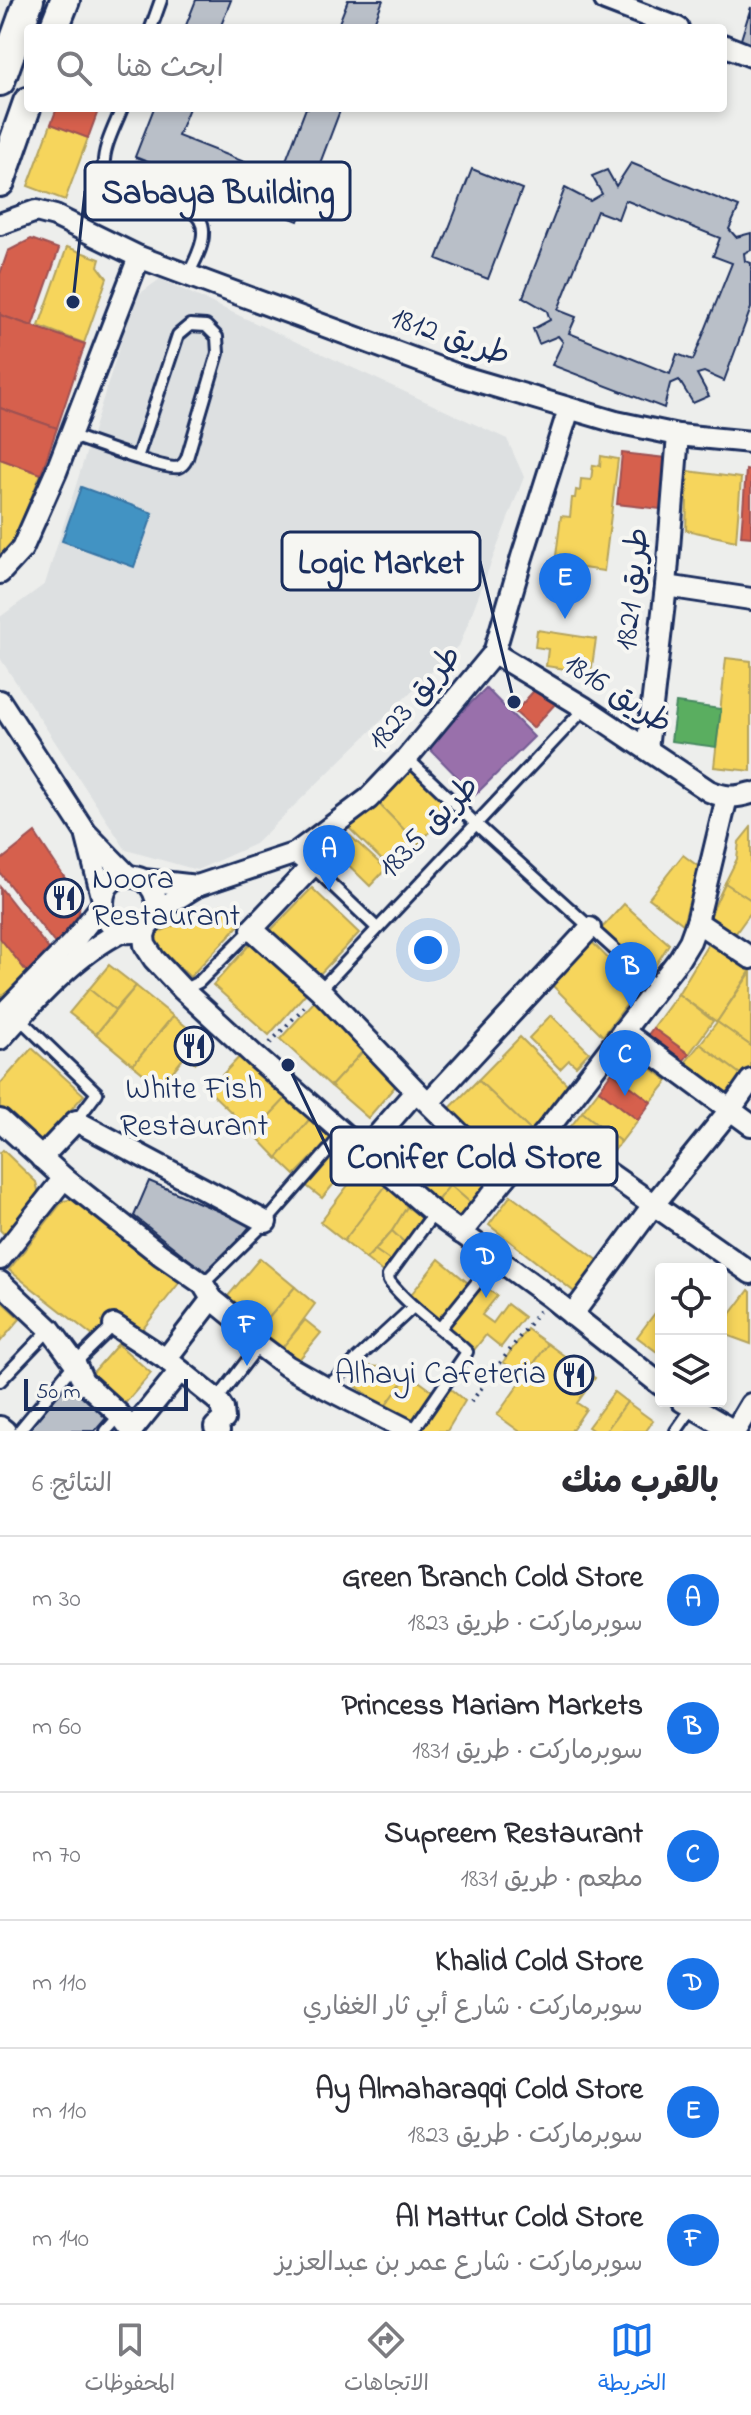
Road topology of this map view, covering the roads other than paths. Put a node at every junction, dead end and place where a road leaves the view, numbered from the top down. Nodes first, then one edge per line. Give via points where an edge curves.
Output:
1 (29, 0) edge
2 (65, 0) edge
3 (161, 0) edge
4 (605, 0) edge
5 (642, 7) edge
6 (56, 24) edge
7 (152, 24) edge
8 (671, 24) edge
9 (727, 47) edge
10 (751, 56) edge
11 (0, 81) edge
12 (24, 112) edge
13 (121, 112) edge
14 (0, 182) edge
15 (0, 224) edge
16 (139, 257) junction
17 (188, 276) junction
18 (569, 409) junction
19 (69, 435) junction
20 (678, 435) junction
21 (751, 442) edge
22 (137, 458) junction
23 (0, 573) edge
24 (666, 586) junction
25 (751, 599) edge
26 (494, 653) junction
27 (0, 701) edge
28 (585, 708) junction
29 (647, 749) junction
30 (407, 758) junction
31 (751, 793) edge
32 (727, 797) junction
33 (476, 824) junction
34 (86, 833) junction
35 (304, 860) junction
36 (136, 878) junction
37 (197, 886) junction
38 (102, 901) junction
39 (152, 918) junction
40 (697, 922) junction
41 (377, 928) junction
42 (590, 928) junction
43 (252, 929) junction
44 (123, 931) junction
45 (751, 958) edge
46 (657, 988) junction
47 (183, 990) junction
48 (320, 990) junction
49 (9, 1018) edge
50 (623, 1031) junction
51 (0, 1039) edge
52 (751, 1080) edge
53 (423, 1096) junction
54 (730, 1110) junction
55 (0, 1120) edge
56 (76, 1121) junction
57 (751, 1125) edge
58 (547, 1130) junction
59 (343, 1134) junction
60 (363, 1152) junction
61 (41, 1158) junction
62 (64, 1178) junction
63 (505, 1178) junction
64 (654, 1204) junction
65 (434, 1213) junction
66 (266, 1222) junction
67 (461, 1233) junction
68 (0, 1259) edge
69 (496, 1259) junction
70 (751, 1273) edge
71 (0, 1282) edge
72 (208, 1292) junction
73 (413, 1307) junction
74 (572, 1315) junction
75 (114, 1325) joint
76 (441, 1327) junction
77 (50, 1329) junction
78 (259, 1345) junction
79 (75, 1363) junction
80 (172, 1366) junction
81 (655, 1380) edge
82 (0, 1381) edge
83 (326, 1388) junction
84 (217, 1400) junction
85 (751, 1404) edge
86 (686, 1407) edge
87 (692, 1407) edge
88 (0, 1427) edge
89 (122, 1427) edge
90 (401, 1429) edge
91 (215, 1430) edge
92 (5, 1431) edge
93 (19, 1431) edge
94 (676, 1431) edge
95 (735, 1431) edge

1 - 11 main road
2 - 6 main road
3 - 7 lane
4 - 5 street
5 - 8 street
9 - 10 street
12 - 14 main road
13 - 17 lane via 104,157 108,182 121,194 194,213 203,236
15 - 16 street, طريق 1812 via 36,211
16 - 17 street, طريق 1812
16 - 19 street
17 - 18 street, طريق 1812 via 460,376
18 - 20 street, طريق 1812
18 - 26 street, طريق 1823
19 - 22 lane
19 - 23 street via 22,549
20 - 21 street, طريق 1812
20 - 24 street, طريق 1821
22 - 22 lane via 177,469 187,458 218,353 217,337 206,326 190,325 178,335
24 - 25 street
24 - 29 street, طريق 1821
26 - 28 street, طريق 1816
26 - 30 street, طريق 1823
27 - 34 street
28 - 29 street, طريق 1816
28 - 33 lane, طريق 1835
29 - 32 street, طريق 1816 via 709,791
30 - 33 lane
30 - 35 street, طريق 1823
31 - 32 street
32 - 40 street
33 - 41 lane, طريق 1835
33 - 42 lane
34 - 36 street
34 - 38 street
35 - 37 street, طريق 1823
35 - 41 lane
35 - 43 street, طريق 1823
36 - 37 street
36 - 38 street via 112,882
36 - 39 street via 156,893
37 - 39 street, طريق 1823
38 - 44 street via 108,922
38 - 49 street
39 - 44 street via 132,932
39 - 47 street via 144,936 148,951
40 - 45 street
40 - 46 street
41 - 48 lane, طريق 1835
42 - 46 lane
42 - 53 street
43 - 47 lane, طريق 1823 via 199,982
43 - 48 street
44 - 49 street via 103,940
46 - 50 street
47 - 59 street
48 - 53 street
49 - 51 street
49 - 56 lane via 97,1093
50 - 54 street
50 - 58 street
52 - 54 street
53 - 60 street
53 - 63 street
54 - 57 street
54 - 64 street
55 - 61 street
56 - 61 street
56 - 66 street
58 - 63 street
58 - 64 street
59 - 60 street
59 - 66 lane
60 - 65 street
61 - 62 street
62 - 68 street
62 - 72 street
63 - 67 street
64 - 70 street
64 - 74 street
65 - 67 street
65 - 73 lane via 388,1276
66 - 72 lane
67 - 69 street
69 - 74 street
69 - 76 lane
71 - 77 street
72 - 78 street
72 - 80 street
73 - 76 lane
73 - 83 lane
74 - 81 street
75 - 79 lane
75 - 80 street
76 - 90 lane via 467,1352
77 - 79 street
77 - 82 lane
78 - 83 street
78 - 84 lane
79 - 89 street via 83,1381
79 - 93 lane
80 - 84 street
80 - 89 street
83 - 90 street
84 - 91 street via 224,1419
85 - 95 street
86 - 94 lane
87 - 95 street
88 - 92 street

